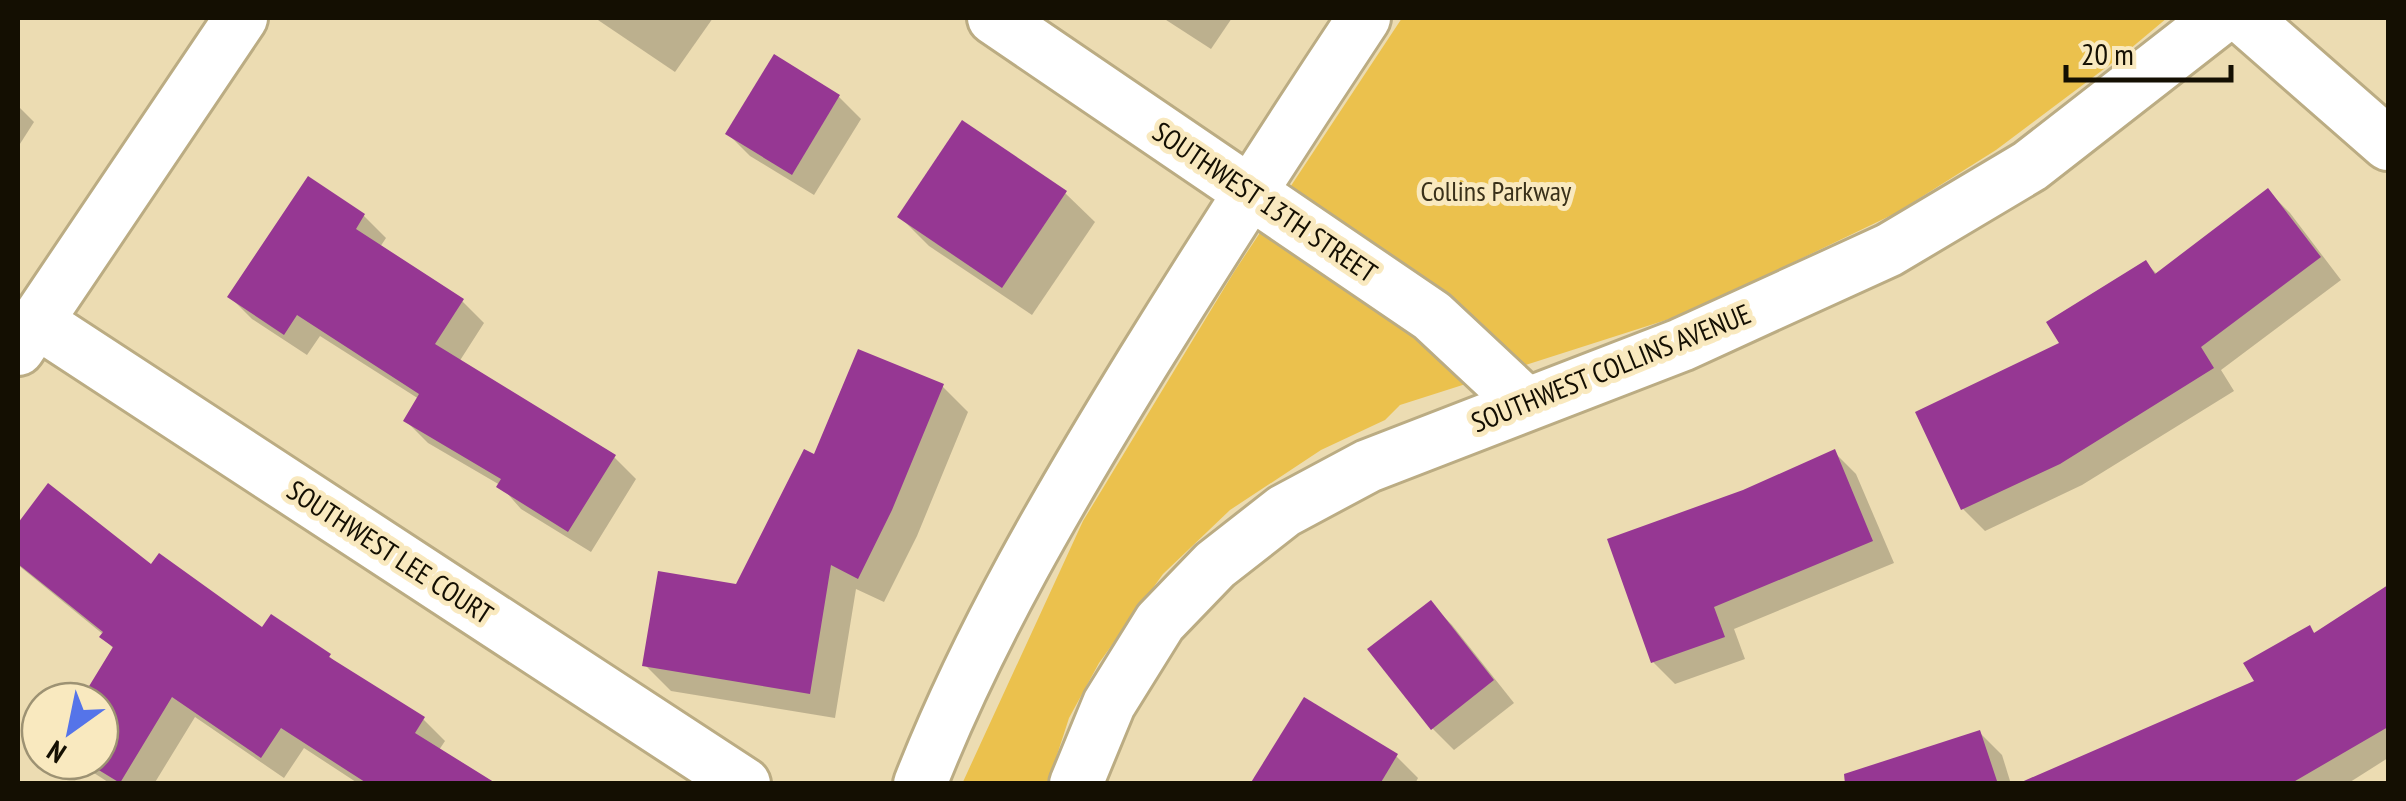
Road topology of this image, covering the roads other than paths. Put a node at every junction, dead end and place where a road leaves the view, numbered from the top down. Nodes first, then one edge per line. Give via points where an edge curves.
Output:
1 (241, 18) edge
2 (994, 18) edge
3 (1364, 18) edge
4 (2220, 18) edge
5 (2244, 18) edge
6 (2388, 144) edge
7 (1249, 191) junction
8 (26, 335) edge
9 (1524, 403) junction
10 (744, 784) edge
11 (920, 784) edge
12 (1076, 784) edge

1 - 8 street
2 - 7 street, SOUTHWEST 13TH STREET
3 - 7 street
4 - 9 street, SOUTHWEST COLLINS AVENUE via 2030,166 1890,250 1681,344
5 - 6 street
7 - 9 street, SOUTHWEST 13TH STREET via 1432,316
7 - 11 street via 1074,474 981,648
8 - 10 street, SOUTHWEST LEE COURT
9 - 12 street, SOUTHWEST COLLINS AVENUE via 1368,466 1284,511 1215,565 1160,622 1109,704

